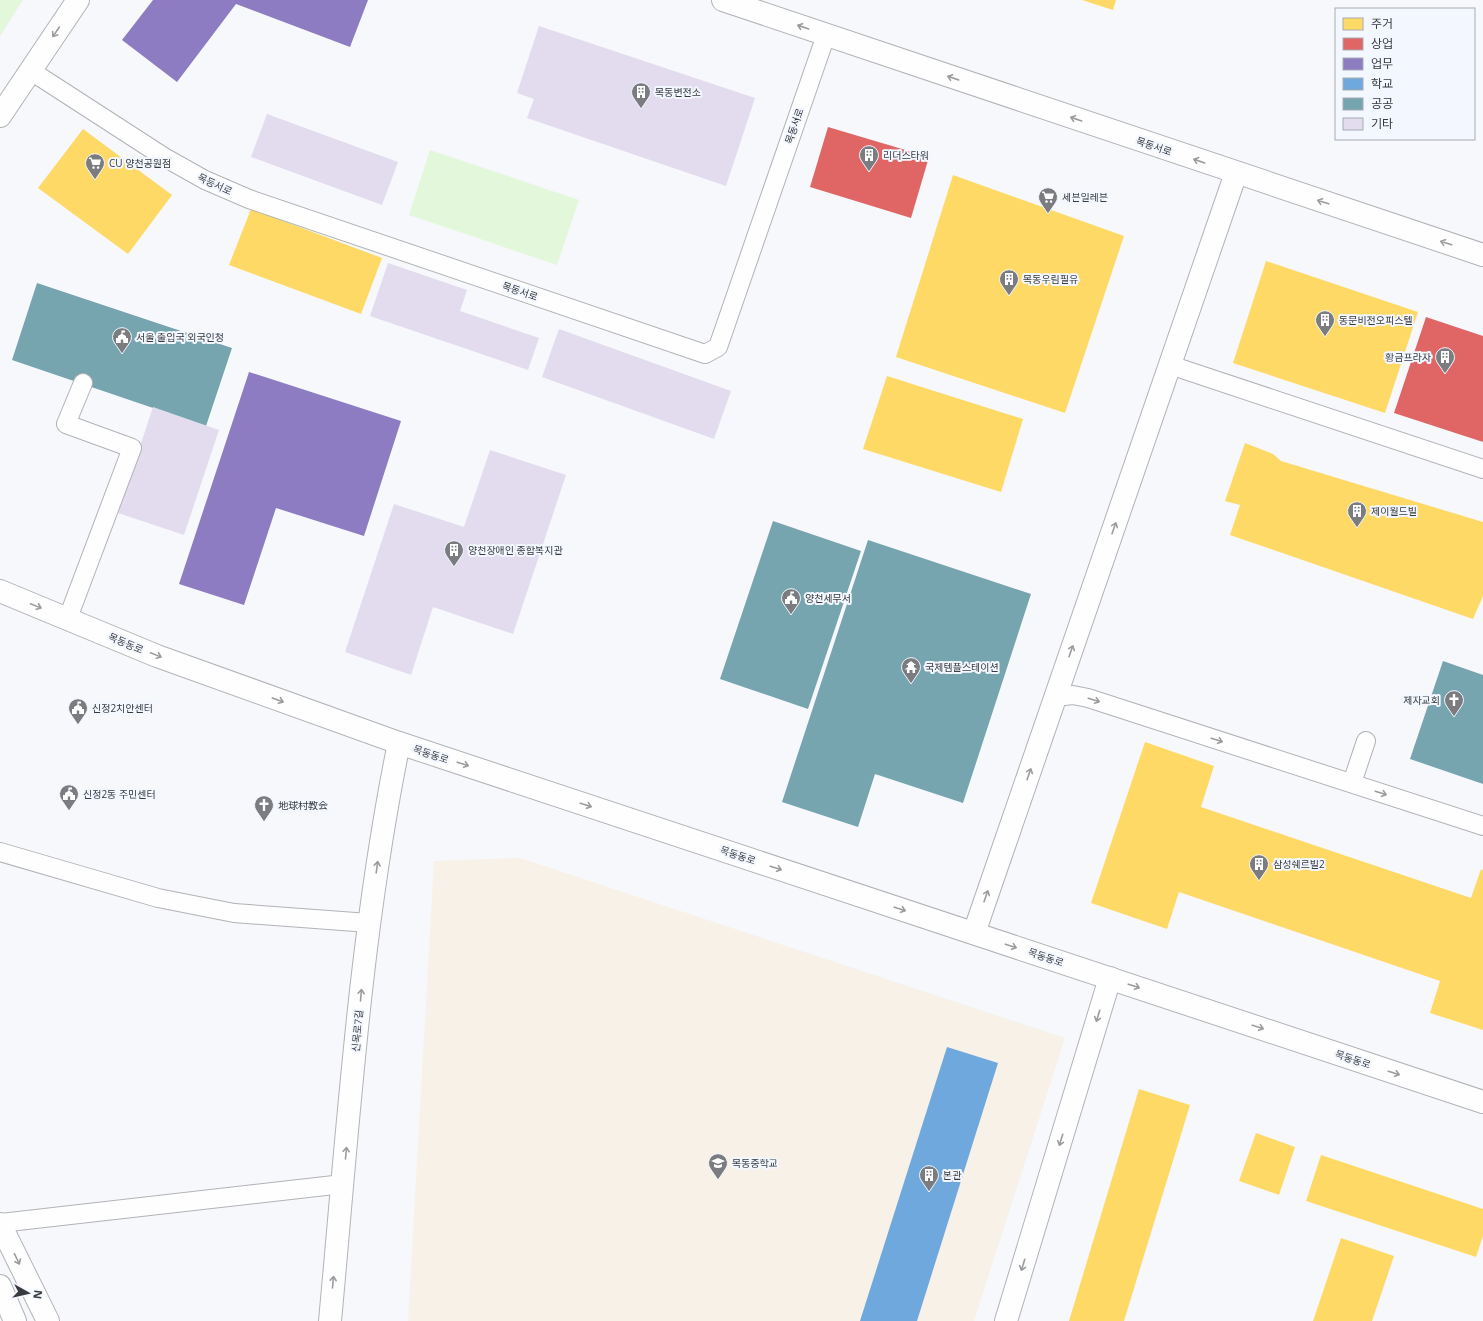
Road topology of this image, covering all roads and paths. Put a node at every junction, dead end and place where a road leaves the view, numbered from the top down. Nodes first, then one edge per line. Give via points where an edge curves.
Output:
1 (78, 0) edge
2 (723, 0) edge
3 (826, 35) junction
4 (30, 71) junction
5 (0, 116) edge
6 (1236, 173) junction
7 (1483, 255) edge
8 (1170, 365) junction
9 (83, 383) dead end
10 (1483, 469) edge
11 (0, 591) edge
12 (68, 618) junction
13 (1055, 697) junction
14 (1366, 741) dead end
15 (399, 743) junction
16 (1352, 783) junction
17 (1483, 826) edge
18 (0, 852) edge
19 (369, 923) junction
20 (974, 933) junction
21 (1110, 978) junction
22 (1483, 1102) edge
23 (343, 1184) junction
24 (0, 1223) edge
25 (0, 1286) edge
26 (15, 1321) edge
27 (48, 1321) edge
28 (330, 1321) edge
29 (1006, 1321) edge

1 -> 4 main road
3 -> 2 main road, 목동서로
3 - 4 lane, 목동서로 via 718,347 705,354 248,199 205,180 164,157
6 -> 3 main road, 목동서로
4 - 5 main road
7 -> 6 main road, 목동서로
6 - 8 main road
8 - 10 lane
13 -> 8 main road
9 - 12 lane via 66,424 132,448
11 -> 12 main road, 목동동로
12 -> 15 main road, 목동동로 via 157,656
13 -> 16 lane via 1073,695 1088,698
20 -> 13 main road
14 - 16 lane
19 -> 15 main road, 신목로7길
15 -> 20 main road, 목동동로
16 -> 17 lane
18 - 19 lane via 158,898 234,913
23 -> 19 main road, 신목로7길
20 -> 21 main road, 목동동로
21 -> 22 main road, 목동동로
21 -> 29 main road
23 - 24 lane
28 -> 23 main road, 신목로7길
24 -> 27 main road
25 - 26 main road

